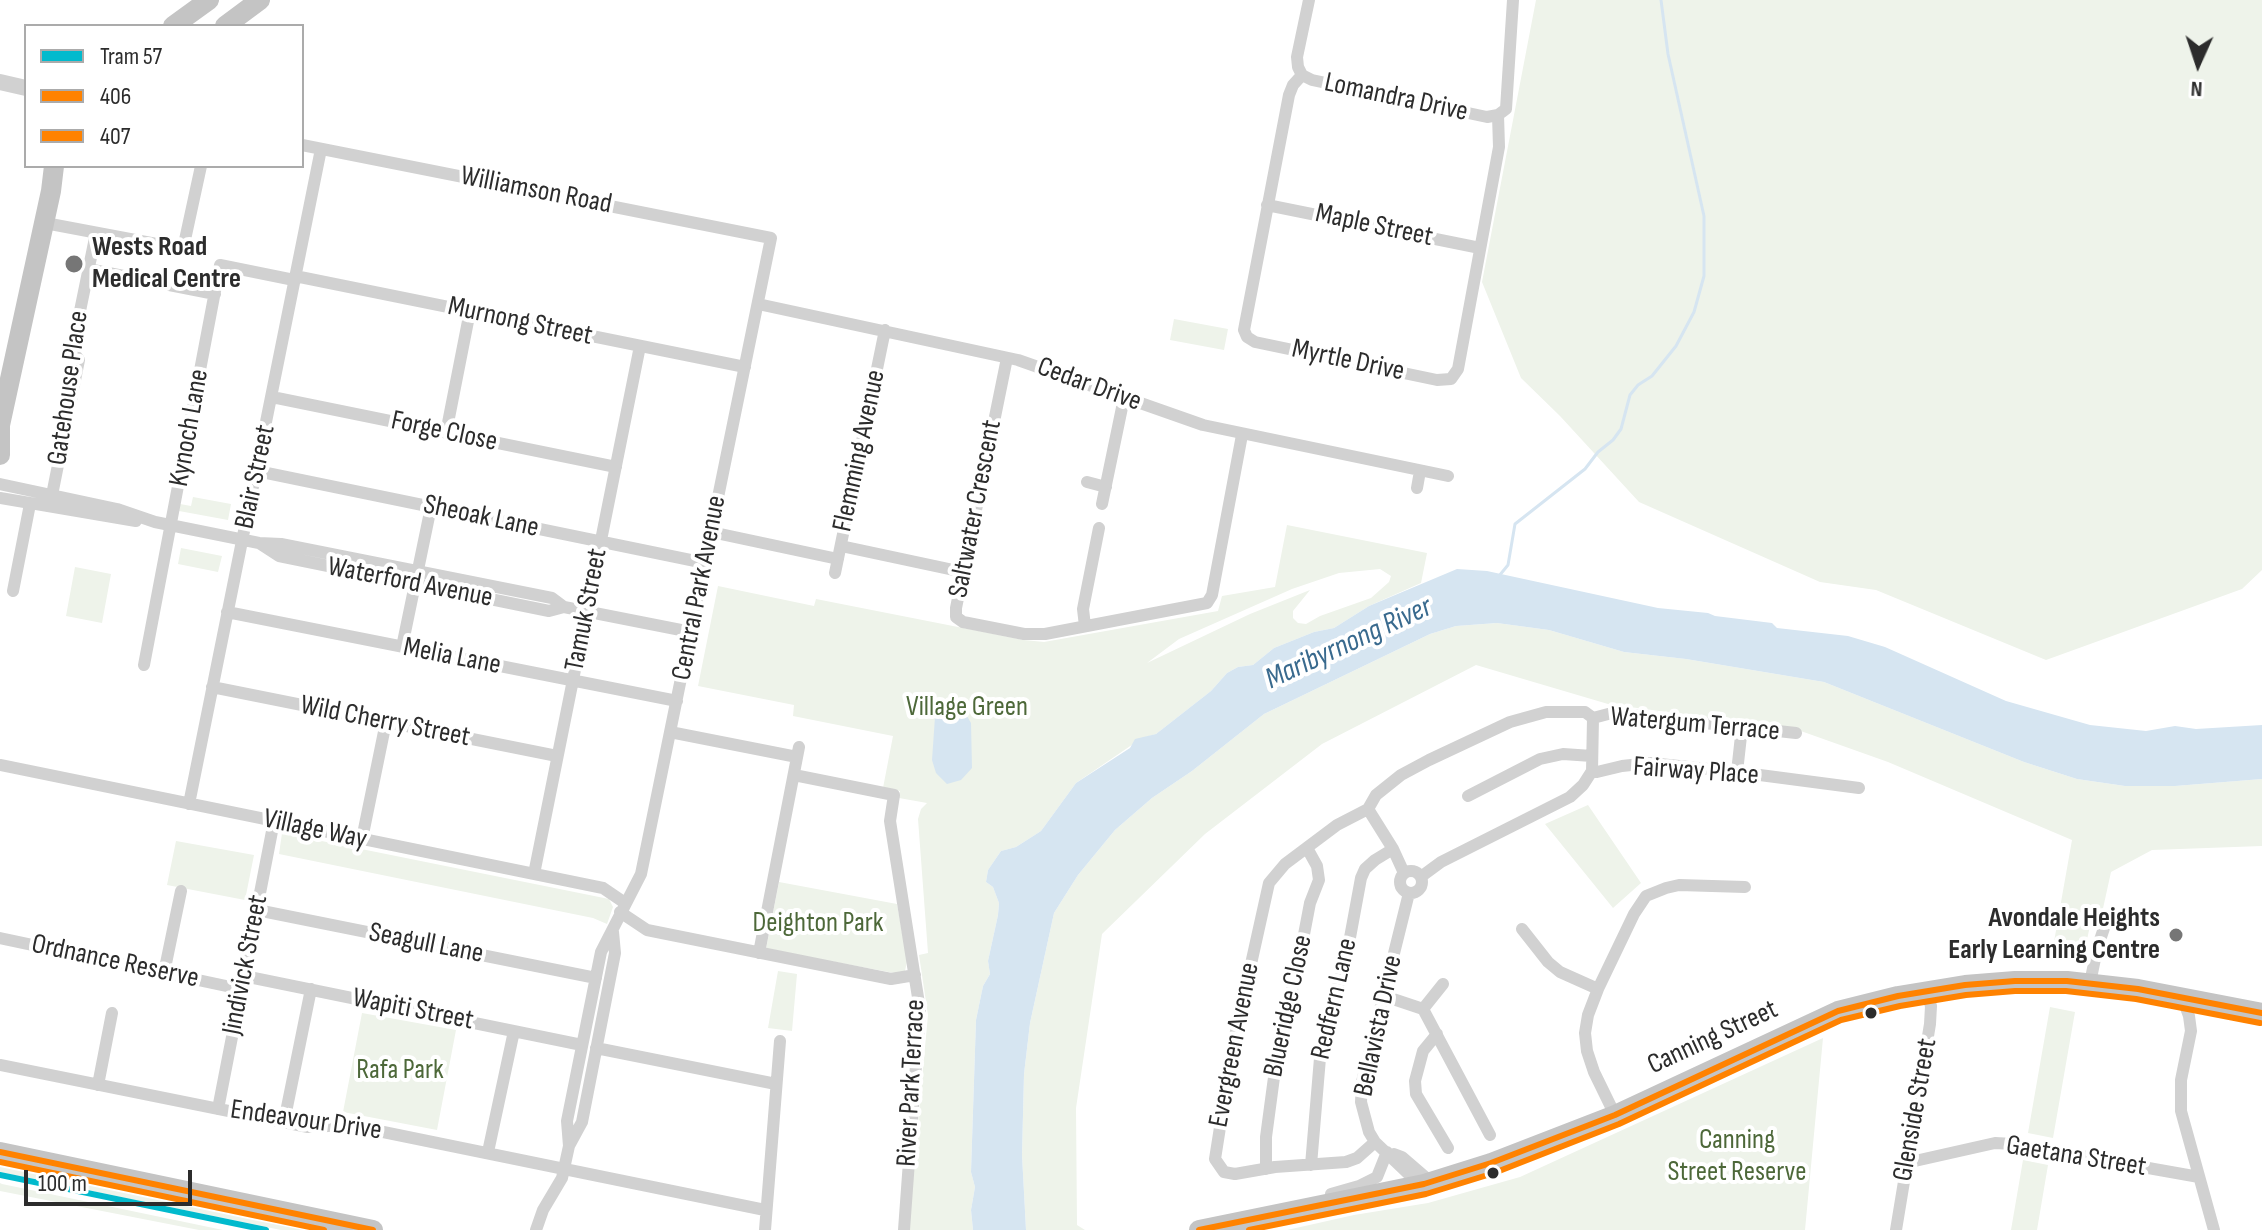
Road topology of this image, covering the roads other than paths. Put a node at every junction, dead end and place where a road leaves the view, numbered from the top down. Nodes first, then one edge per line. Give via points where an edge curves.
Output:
1 (209, 0) edge
2 (260, 0) edge
3 (1309, 0) edge
4 (1513, 0) edge
5 (176, 24) edge
6 (228, 24) edge
7 (1302, 75) junction
8 (0, 82) edge
9 (24, 88) edge
10 (1498, 115) junction
11 (304, 145) edge
12 (321, 149) junction
13 (54, 168) edge
14 (61, 168) edge
15 (201, 168) edge
16 (51, 191) junction
17 (1267, 205) junction
18 (45, 223) junction
19 (96, 233) junction
20 (771, 238) joint
21 (1480, 248) junction
22 (88, 269) junction
23 (295, 278) junction
24 (215, 294) junction
25 (758, 304) junction
26 (470, 311) junction
27 (885, 330) junction
28 (640, 346) junction
29 (1007, 358) junction
30 (745, 367) junction
31 (272, 397) junction
32 (1124, 398) junction
33 (0, 425) edge
34 (446, 433) junction
35 (1242, 435) junction
36 (0, 455) edge
37 (616, 467) junction
38 (257, 471) junction
39 (1420, 471) junction
40 (1448, 476) dead end
41 (1087, 482) dead end
42 (0, 484) edge
43 (1106, 487) junction
44 (1417, 488) dead end
45 (52, 495) junction
46 (0, 498) edge
47 (30, 504) junction
48 (1102, 504) dead end
49 (431, 507) junction
50 (155, 522) junction
51 (173, 525) junction
52 (1099, 528) dead end
53 (711, 532) junction
54 (243, 539) junction
55 (601, 542) junction
56 (839, 553) junction
57 (705, 563) junction
58 (963, 572) junction
59 (835, 573) dead end
60 (416, 577) junction
61 (13, 591) dead end
62 (227, 612) junction
63 (587, 612) junction
64 (1085, 626) junction
65 (691, 632) junction
66 (402, 647) junction
67 (144, 665) dead end
68 (573, 682) junction
69 (212, 687) junction
70 (677, 701) junction
71 (1593, 718) junction
72 (386, 722) junction
73 (1742, 727) junction
74 (670, 732) junction
75 (1796, 733) dead end
76 (557, 756) junction
77 (1592, 756) junction
78 (0, 765) edge
79 (1592, 771) junction
80 (1737, 772) junction
81 (794, 775) junction
82 (1859, 788) dead end
83 (1468, 796) dead end
84 (189, 804) junction
85 (1368, 809) junction
86 (274, 821) junction
87 (362, 839) junction
88 (1307, 848) junction
89 (1393, 849) junction
90 (1404, 873) junction
91 (534, 874) junction
92 (1422, 876) junction
93 (1745, 887) dead end
94 (181, 891) dead end
95 (1409, 893) junction
96 (623, 908) junction
97 (257, 910) junction
98 (2104, 928) dead end
99 (1522, 929) dead end
100 (613, 932) junction
101 (0, 938) edge
102 (759, 953) junction
103 (164, 973) junction
104 (915, 975) junction
105 (244, 976) junction
106 (596, 978) junction
107 (2090, 983) junction
108 (1443, 984) dead end
109 (231, 987) dead end
110 (311, 989) junction
111 (1598, 989) junction
112 (1926, 991) junction
113 (1384, 996) junction
114 (2182, 997) junction
115 (2211, 1003) junction
116 (1423, 1009) junction
117 (112, 1013) dead end
118 (2262, 1013) edge
119 (514, 1031) junction
120 (2191, 1031) junction
121 (1437, 1034) junction
122 (780, 1041) dead end
123 (582, 1045) junction
124 (596, 1048) junction
125 (0, 1065) edge
126 (776, 1084) junction
127 (98, 1085) junction
128 (218, 1109) junction
129 (1615, 1115) junction
130 (284, 1122) junction
131 (1490, 1135) dead end
132 (1375, 1142) junction
133 (569, 1146) junction
134 (1448, 1148) dead end
135 (488, 1152) junction
136 (1387, 1152) junction
137 (0, 1154) edge
138 (1906, 1163) junction
139 (1311, 1165) junction
140 (565, 1168) junction
141 (1266, 1169) junction
142 (2199, 1177) junction
143 (1425, 1184) junction
144 (765, 1210) junction
145 (1272, 1215) junction
146 (373, 1230) edge
147 (536, 1230) edge
148 (765, 1230) edge
149 (904, 1230) edge
150 (1199, 1230) edge
151 (1896, 1230) edge
152 (2214, 1230) edge

1 - 5 main road
2 - 6 main road
3 - 7 street, Lomandra Drive via 1297,57
4 - 10 street, Lomandra Drive via 1508,99
7 - 10 street, Lomandra Drive via 1487,117
7 - 17 street, Myrtle Drive via 1289,95
8 - 9 street
10 - 21 street, Myrtle Drive via 1499,147
11 - 12 street, Williamson Road
12 - 20 street, Williamson Road
12 - 23 street, Blair Street
13 - 16 main road
14 - 16 main road
15 - 19 street via 183,249
16 - 18 main road
17 - 21 street, Maple Street
17 - 21 street, Myrtle Drive via 1244,321 1247,337 1437,380 1451,379 1458,369
18 - 19 street
18 - 33 main road
19 - 22 street, Gatehouse Place
20 - 25 street, Central Park Avenue
22 - 24 street
22 - 45 street, Gatehouse Place via 72,350 79,360
23 - 24 street, Kynoch Lane via 220,265
23 - 26 street, Murnong Street
23 - 31 street, Blair Street
24 - 51 street, Kynoch Lane
25 - 27 street, Cedar Drive
25 - 30 street, Central Park Avenue
26 - 28 street, Murnong Street
26 - 34 street
27 - 29 street, Cedar Drive
27 - 56 street, Flemming Avenue
28 - 30 street, Murnong Street
28 - 37 street, Tamuk Street
29 - 32 street, Cedar Drive
29 - 58 street, Saltwater Crescent
30 - 53 street, Central Park Avenue
31 - 34 street, Forge Close
31 - 38 street, Blair Street
32 - 35 street, Cedar Drive
32 - 43 street
33 - 36 main road
34 - 37 street, Forge Close
35 - 39 street, Cedar Drive
35 - 64 street, Saltwater Crescent via 1207,603
37 - 55 street, Tamuk Street
38 - 49 street, Sheoak Lane
38 - 54 street, Blair Street
39 - 40 street, Cedar Drive
39 - 44 street
41 - 43 street
42 - 45 street, Waterford Avenue
43 - 48 street
45 - 50 street, Waterford Avenue
46 - 47 street, Waterford Avenue
47 - 50 street, Waterford Avenue
47 - 61 street
49 - 55 street, Sheoak Lane
49 - 60 street
50 - 51 street, Waterford Avenue
51 - 54 street, Waterford Avenue
51 - 67 street, Kynoch Lane
52 - 64 street via 1083,609
53 - 56 street
53 - 57 street, Central Park Avenue
54 - 60 street, Waterford Avenue
54 - 62 street, Blair Street
55 - 57 street, Sheoak Lane
55 - 63 street, Tamuk Street
56 - 58 street
56 - 59 street, Flemming Avenue
57 - 65 street, Central Park Avenue
58 - 64 street, Saltwater Crescent via 956,617 963,622 1024,634
60 - 63 street, Waterford Avenue via 552,598
60 - 66 street
62 - 66 street, Melia Lane
62 - 69 street, Blair Street
63 - 65 street, Waterford Avenue
63 - 68 street, Tamuk Street
65 - 70 street, Central Park Avenue
66 - 68 street, Melia Lane
68 - 70 street, Melia Lane
68 - 76 street, Tamuk Street
69 - 72 street, Wild Cherry Street
69 - 84 street, Blair Street
70 - 74 street, Central Park Avenue
71 - 73 street, Watergum Terrace via 1612,713
71 - 77 street, Watergum Terrace
71 - 85 street, Watergum Terrace via 1570,710 1510,722 1401,775 1376,795
72 - 76 street, Wild Cherry Street
72 - 87 street
73 - 75 street, Watergum Terrace
73 - 80 street
74 - 81 street via 798,752
74 - 96 street, Central Park Avenue via 641,874
76 - 91 street, Tamuk Street
77 - 79 street, Watergum Terrace
77 - 83 street via 1540,759
78 - 84 street, Village Way
79 - 80 street, Fairway Place via 1650,763
79 - 92 street, Fairway Place via 1570,797
80 - 82 street, Fairway Place
81 - 102 street
81 - 104 street, River Park Terrace via 894,795 890,821
84 - 86 street, Village Way
85 - 88 street, Evergreen Avenue
85 - 89 street
86 - 87 street, Village Way
86 - 97 street, Jindivick Street
87 - 91 street, Village Way
88 - 141 street, Blueridge Close via 1319,880 1280,1031
88 - 141 street, Evergreen Avenue via 1275,875 1266,895 1215,1147 1215,1159 1224,1172
89 - 90 street
89 - 139 street, Redfern Lane via 1361,878 1320,1058
90 - 92 street
90 - 95 street via 1400,883
91 - 96 street, Village Way via 603,888
92 - 95 street via 1422,887
93 - 111 street via 1679,885 1646,896
94 - 103 street
95 - 113 street, Bellavista Drive
96 - 100 street, Central Park Avenue
96 - 102 street, Village Way via 647,930
97 - 105 street, Jindivick Street
97 - 106 street, Seagull Lane
98 - 107 street
99 - 111 street via 1560,972
100 - 106 street, Central Park Avenue via 601,952
100 - 124 street, Central Park Avenue via 615,953
101 - 103 street, Ordnance Reserve
102 - 104 street, Village Way via 891,979
103 - 109 street, Ordnance Reserve
104 - 149 street, River Park Terrace via 920,1028
105 - 110 street, Wapiti Street
105 - 128 street, Jindivick Street
106 - 123 street, Central Park Avenue
107 - 112 main road, Canning Street via 2015,981
107 - 114 main road, Canning Street
108 - 116 street
110 - 119 street, Wapiti Street
110 - 130 street
111 - 129 street via 1588,1015 1587,1051
112 - 129 main road, Canning Street via 1838,1011
112 - 138 street, Glenside Street via 1930,1024
113 - 116 street
113 - 132 street, Bellavista Drive via 1362,1082 1361,1102
114 - 115 main road, Canning Street
114 - 120 street
115 - 118 main road, Canning Street
115 - 120 street
116 - 121 street
117 - 127 street
119 - 123 street, Wapiti Street
119 - 135 street
120 - 142 street via 2180,1099
121 - 131 street
121 - 134 street via 1423,1051 1416,1094
122 - 126 street
123 - 133 street, Central Park Avenue via 567,1121
124 - 126 street
124 - 133 street, Central Park Avenue via 582,1122
125 - 127 street, Endeavour Drive
126 - 144 street
127 - 128 street, Endeavour Drive
128 - 130 street, Endeavour Drive
129 - 143 main road, Canning Street
130 - 135 street, Endeavour Drive via 349,1125
132 - 136 street
132 - 139 street, Evergreen Avenue via 1346,1162
133 - 140 street, Central Park Avenue
135 - 140 street, Endeavour Drive
136 - 143 street via 1402,1157
136 - 145 street via 1370,1182
137 - 146 main road
138 - 142 street, Gaetana Street via 1995,1143
138 - 151 street, Glenside Street
139 - 141 street, Evergreen Avenue
140 - 144 street, Endeavour Drive
140 - 147 street, Central Park Avenue
142 - 152 street
143 - 145 main road, Canning Street
144 - 148 street
145 - 150 main road, Canning Street

